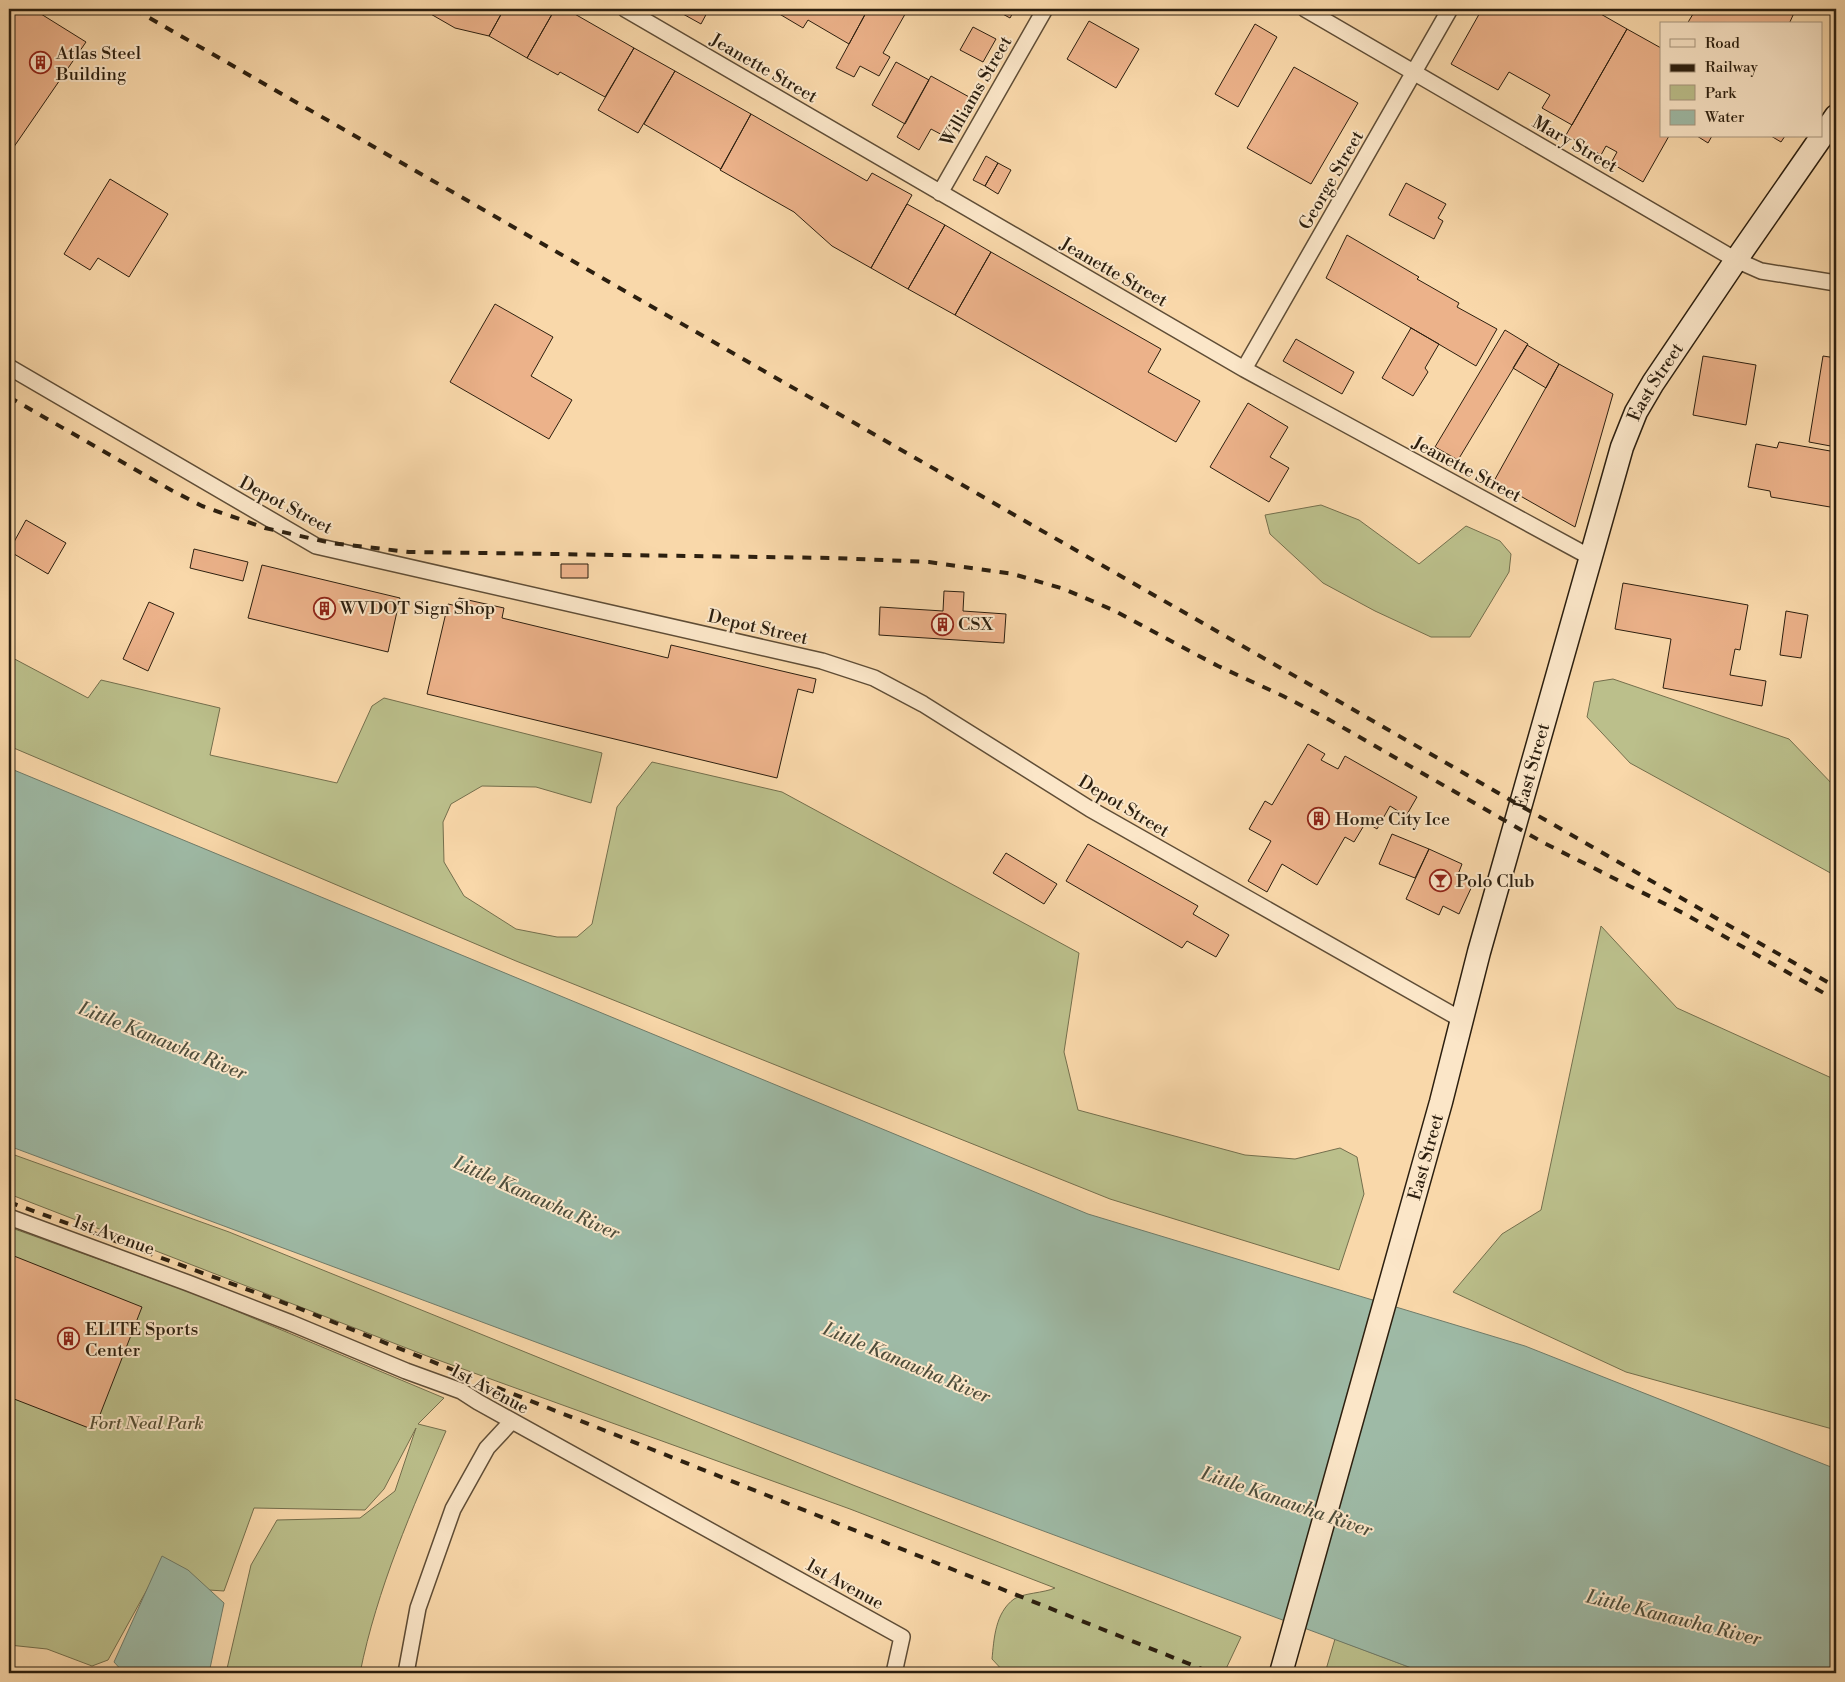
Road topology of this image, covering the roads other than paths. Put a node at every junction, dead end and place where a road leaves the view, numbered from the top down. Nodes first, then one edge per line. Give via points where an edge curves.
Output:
1 (625, 9) edge
2 (1045, 9) edge
3 (1305, 9) edge
4 (1450, 9) edge
5 (1414, 72) junction
6 (1836, 116) edge
7 (1822, 136) edge
8 (1821, 138) edge
9 (940, 193) junction
10 (1736, 260) junction
11 (1836, 283) edge
12 (9, 367) edge
13 (1244, 369) junction
14 (1590, 557) junction
15 (1462, 1020) junction
16 (9, 1217) edge
17 (512, 1421) junction
18 (406, 1673) edge
19 (894, 1673) edge
20 (1281, 1673) edge

1 - 9 street, Jeanette Street
2 - 9 street, Williams Street
3 - 5 street, Mary Street
4 - 5 street, George Street
5 - 10 street, Mary Street
5 - 13 street, George Street
6 - 7 main road, East Street
8 - 10 main road, East Street
9 - 13 street, Jeanette Street
10 - 11 street, Mary Street via 1761,271
10 - 14 main road, East Street via 1636,412 1622,447
12 - 15 street, Depot Street via 316,546 822,661 874,678 923,704 1090,809
13 - 14 street, Jeanette Street
14 - 15 main road, East Street
15 - 20 main road, East Street
16 - 17 street, 1st Avenue via 461,1391
17 - 18 street via 487,1448 453,1509 418,1608
17 - 19 street, 1st Avenue via 902,1637

